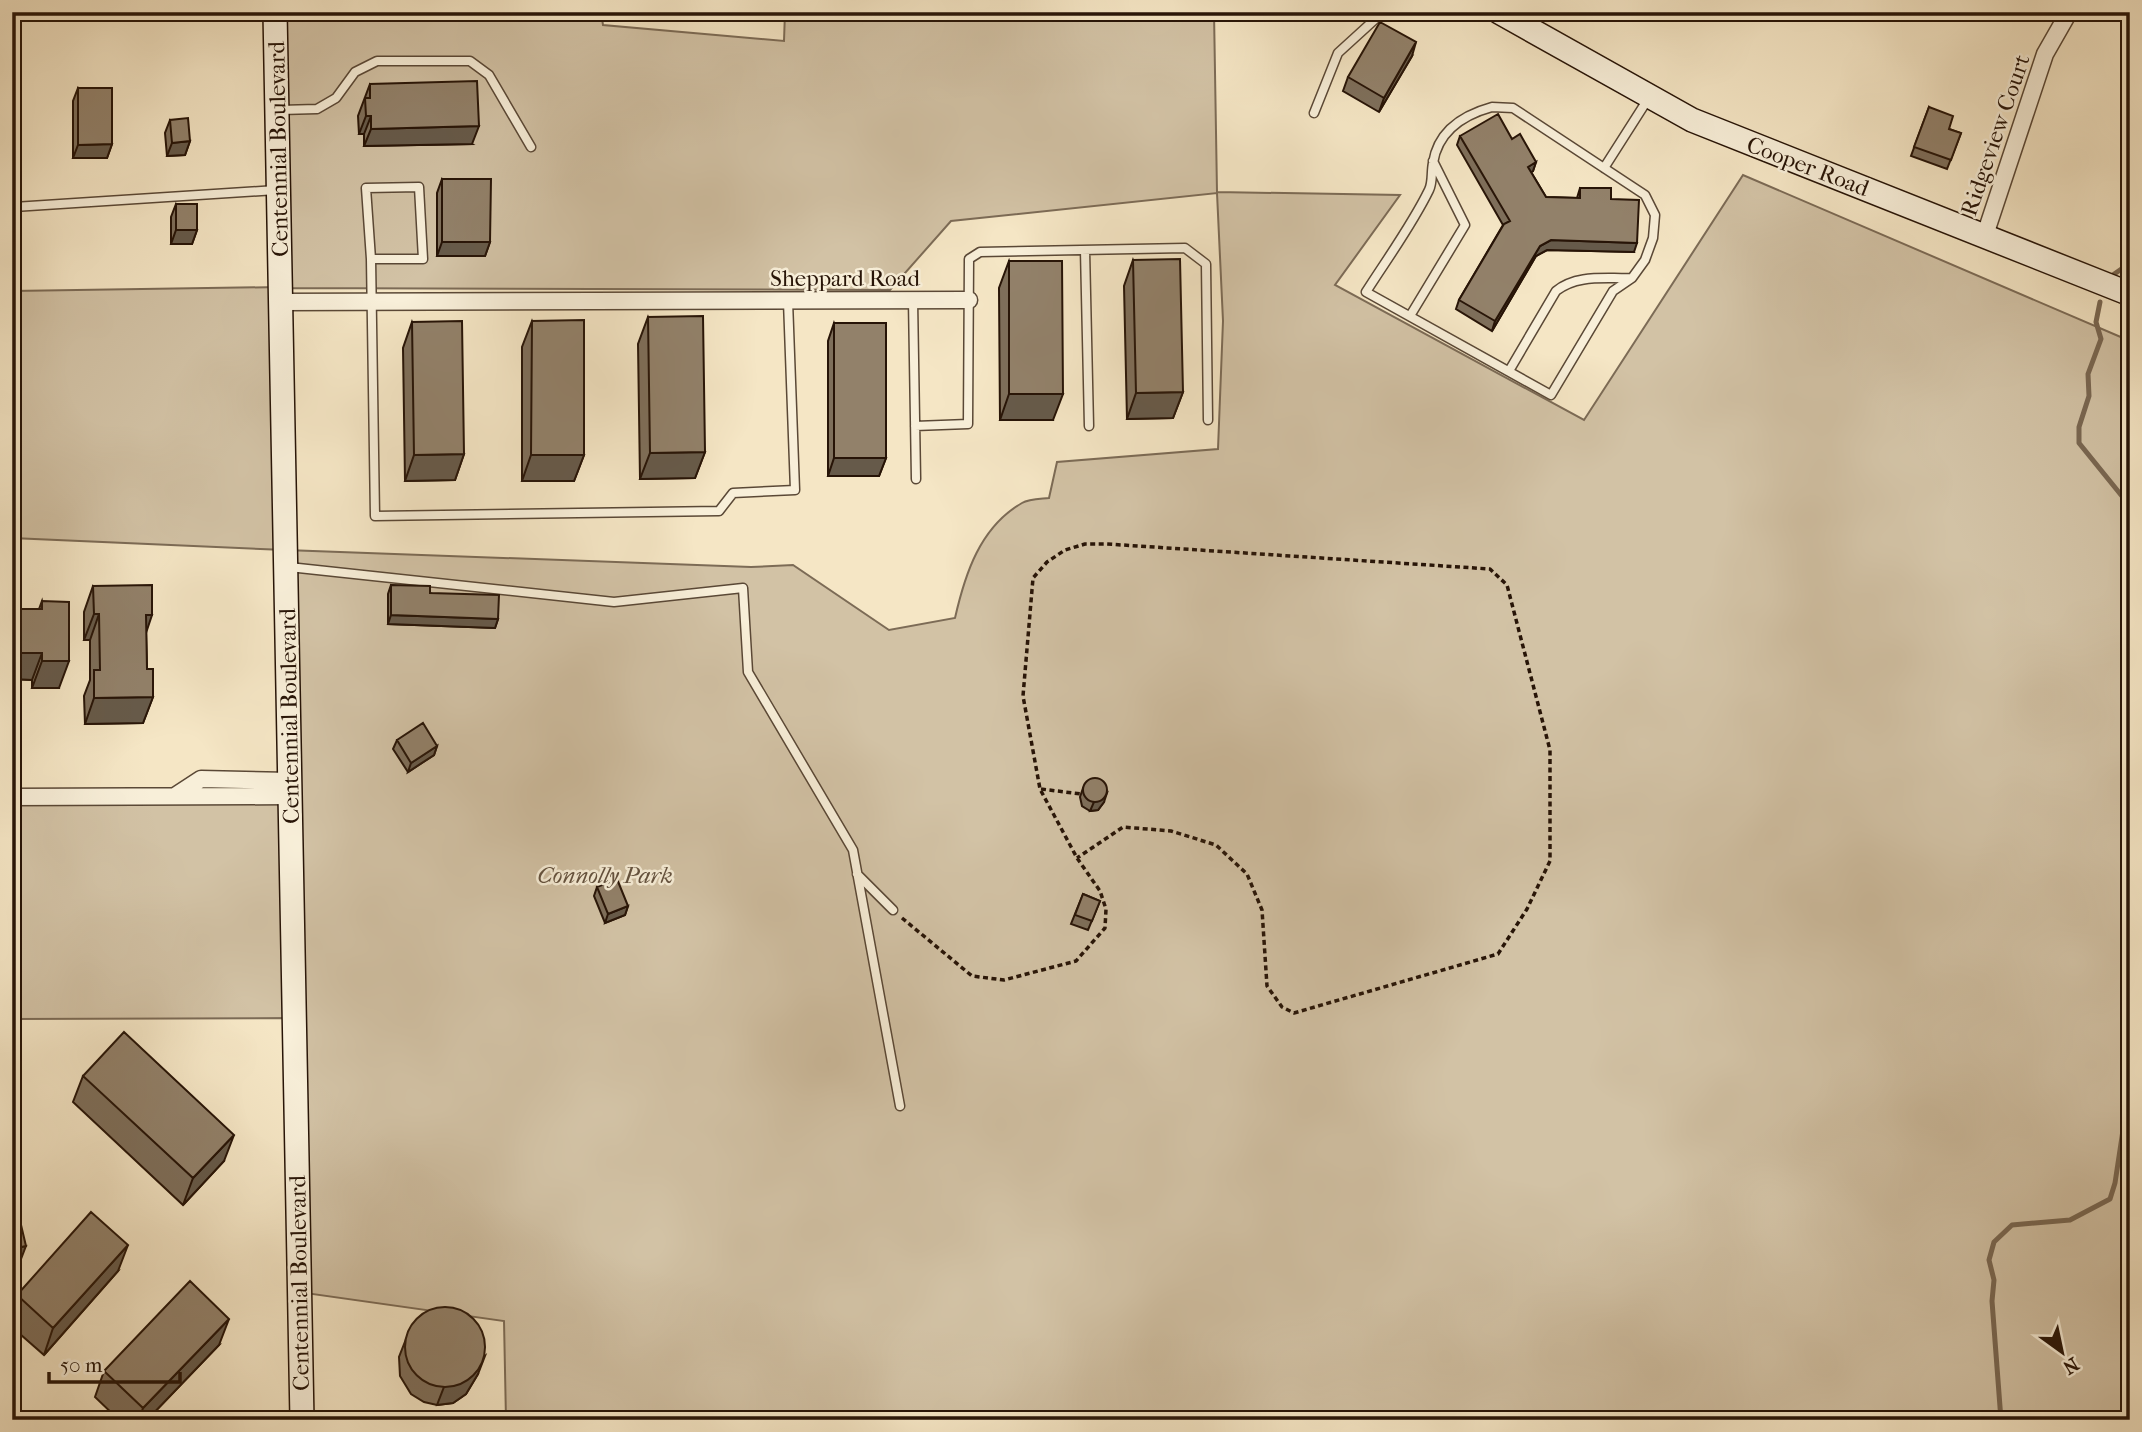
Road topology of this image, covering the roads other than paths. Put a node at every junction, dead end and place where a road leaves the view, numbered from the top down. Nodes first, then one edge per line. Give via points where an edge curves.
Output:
1 (275, 12) edge
2 (1383, 12) edge
3 (1499, 12) edge
4 (2069, 12) edge
5 (1649, 97) junction
6 (277, 110) junction
7 (1314, 113) dead end
8 (531, 147) dead end
9 (1433, 161) junction
10 (1604, 168) junction
11 (279, 189) junction
12 (14, 207) dead end
13 (1985, 235) junction
14 (1085, 250) junction
15 (372, 259) junction
16 (1632, 278) junction
17 (2130, 294) edge
18 (913, 300) junction
19 (969, 300) junction
20 (788, 301) junction
21 (281, 302) junction
22 (372, 303) junction
23 (1410, 316) junction
24 (1509, 371) junction
25 (1209, 420) dead end
26 (915, 426) junction
27 (1089, 426) dead end
28 (916, 479) dead end
29 (286, 567) junction
30 (290, 789) junction
31 (12, 797) edge
32 (857, 874) junction
33 (892, 910) road end
34 (900, 1106) dead end
35 (302, 1420) edge

1 - 6 main road, Centennial Boulevard
2 - 7 lane via 1338,53
3 - 5 main road, Cooper Road
4 - 13 street, Ridgeview Court via 2045,54
5 - 10 lane
5 - 13 main road, Cooper Road via 1692,120
6 - 8 lane via 317,109 336,98 355,72 377,61 470,61 489,75
6 - 11 main road, Centennial Boulevard
9 - 10 lane via 1454,125 1492,107 1513,108
9 - 23 lane via 1465,225
9 - 23 lane via 1431,188 1366,292
10 - 16 lane via 1645,195 1655,215 1645,260
11 - 12 lane
11 - 21 main road, Centennial Boulevard
13 - 17 main road, Cooper Road
14 - 19 lane via 980,251 969,259
14 - 25 lane via 1185,248 1206,264
14 - 27 lane
15 - 15 lane via 423,259 419,187 366,188
15 - 22 lane
16 - 24 lane via 1576,279 1565,284 1556,291
16 - 24 lane via 1613,291 1551,395
18 - 19 street, Sheppard Road
18 - 20 street, Sheppard Road
18 - 26 lane
19 - 26 lane via 968,424
20 - 22 street, Sheppard Road
20 - 22 lane via 795,491 733,493 719,511 375,516
21 - 22 street, Sheppard Road
21 - 29 main road, Centennial Boulevard
23 - 24 lane
26 - 28 lane
29 - 30 main road, Centennial Boulevard
29 - 32 lane via 614,601 743,588 748,672 853,850
30 - 31 street via 201,779 173,797
30 - 35 main road, Centennial Boulevard
32 - 33 lane
32 - 34 lane

